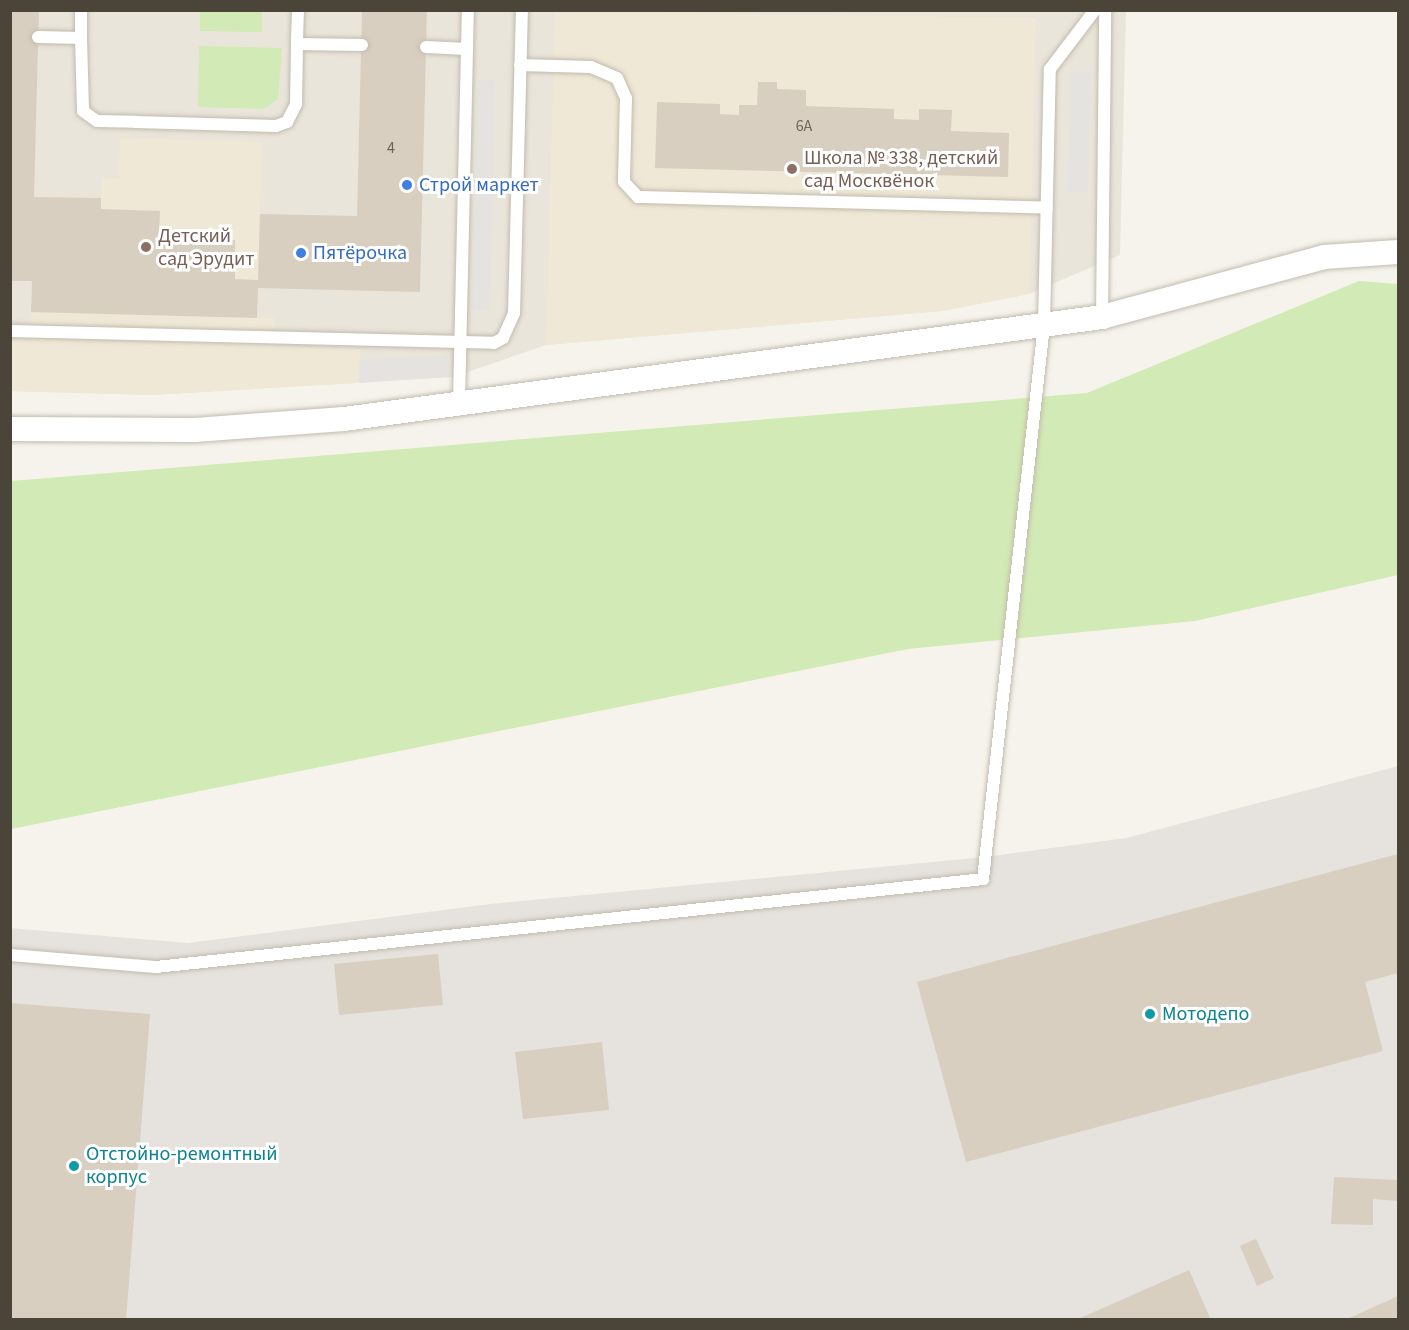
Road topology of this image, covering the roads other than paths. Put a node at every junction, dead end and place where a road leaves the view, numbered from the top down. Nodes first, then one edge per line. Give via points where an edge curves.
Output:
1 (81, 10) edge
2 (298, 10) edge
3 (468, 10) edge
4 (522, 10) edge
5 (1095, 10) edge
6 (1104, 10) edge
7 (38, 37) dead end
8 (81, 38) junction
9 (297, 44) junction
10 (362, 45) dead end
11 (426, 47) dead end
12 (467, 49) junction
13 (520, 65) junction
14 (1047, 208) junction
15 (1398, 252) edge
16 (1102, 317) junction
17 (1044, 325) junction
18 (10, 331) edge
19 (460, 343) junction
20 (459, 402) junction
21 (10, 429) edge
22 (10, 956) edge

1 - 8 lane
2 - 9 lane
3 - 12 lane
4 - 13 lane
5 - 14 lane via 1050,69
6 - 16 lane
7 - 8 lane
8 - 9 lane via 83,111 97,121 276,126 287,122 296,104
9 - 10 lane
11 - 12 lane
12 - 19 lane
13 - 14 lane via 591,67 617,78 626,98 624,182 638,196
13 - 19 lane via 513,325 494,343
14 - 17 lane
15 - 16 street via 1290,265
16 - 17 street
17 - 20 street
17 - 22 lane via 983,879 156,967
18 - 19 lane
19 - 20 lane
20 - 21 street via 195,430

